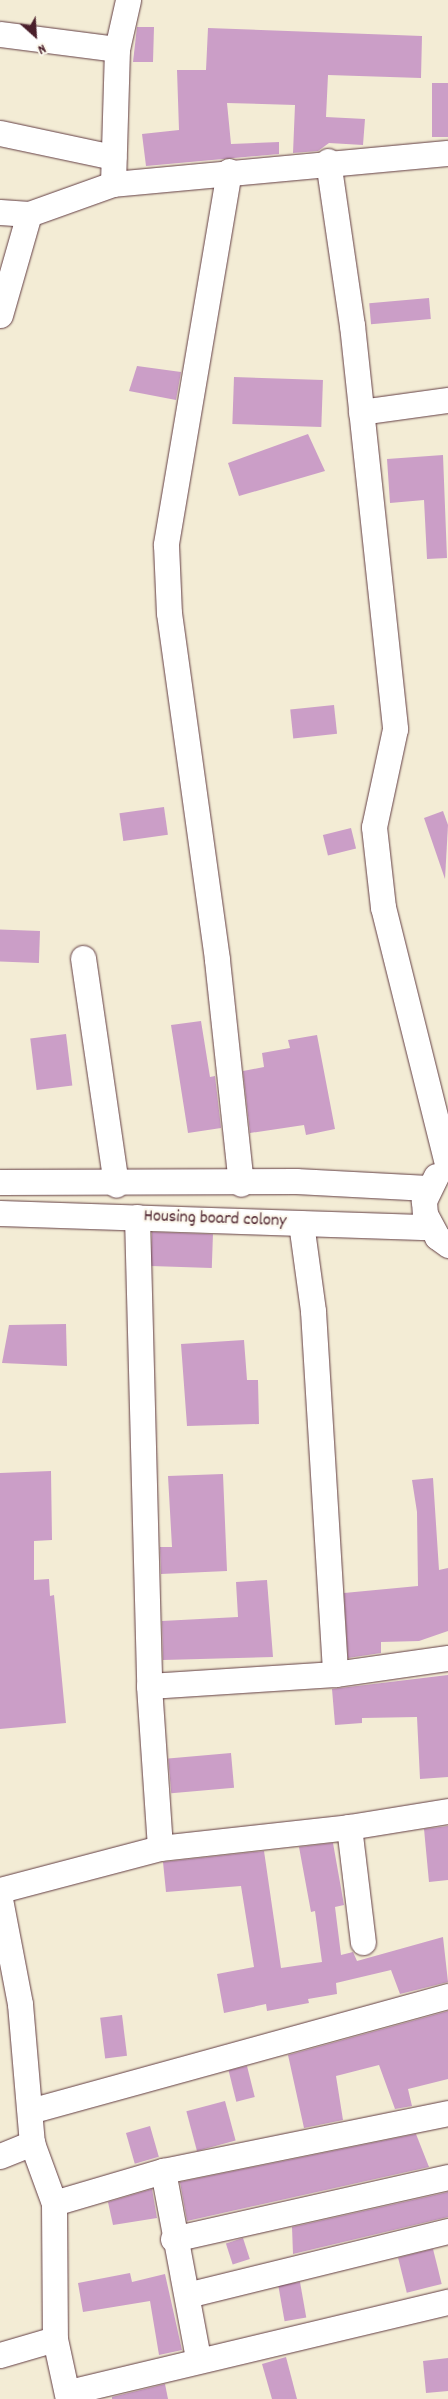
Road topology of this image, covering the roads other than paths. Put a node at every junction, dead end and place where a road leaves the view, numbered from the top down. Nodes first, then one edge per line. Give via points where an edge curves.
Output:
1 (128, 0) edge
2 (0, 34) edge
3 (117, 49) junction
4 (0, 133) edge
5 (448, 154) edge
6 (113, 157) junction
7 (328, 161) junction
8 (229, 171) junction
9 (113, 184) junction
10 (0, 212) edge
11 (29, 214) junction
12 (0, 315) edge
13 (448, 400) edge
14 (361, 412) junction
15 (83, 958) dead end
16 (448, 1167) edge
17 (0, 1182) edge
18 (240, 1184) junction
19 (116, 1185) junction
20 (428, 1188) junction
21 (0, 1213) edge
22 (137, 1217) junction
23 (301, 1223) junction
24 (429, 1227) junction
25 (448, 1245) edge
26 (448, 1658) edge
27 (335, 1674) junction
28 (149, 1686) junction
29 (448, 1811) edge
30 (349, 1827) junction
31 (160, 1848) junction
32 (0, 1890) edge
33 (0, 1899) edge
34 (364, 1942) dead end
35 (448, 1996) edge
36 (30, 2111) junction
37 (448, 2113) edge
38 (32, 2143) junction
39 (0, 2156) edge
40 (162, 2171) junction
41 (448, 2177) edge
42 (54, 2203) junction
43 (448, 2231) edge
44 (174, 2239) junction
45 (187, 2295) junction
46 (448, 2302) edge
47 (55, 2339) junction
48 (0, 2355) edge
49 (198, 2358) junction
50 (69, 2395) edge

1 - 3 street
2 - 3 street
3 - 6 street
4 - 6 street
5 - 7 street
6 - 9 street
7 - 8 street
7 - 14 street
8 - 9 street
8 - 18 street via 166,545 169,613 217,960
9 - 11 street
10 - 11 street
11 - 12 street
13 - 14 street
14 - 16 street via 395,729 374,827 383,907
15 - 19 street
16 - 20 street
17 - 19 street, Housing board colony
18 - 19 street, Housing board colony
18 - 20 street, Housing board colony via 296,1181
20 - 24 street via 424,1201
21 - 22 street, Housing board colony
22 - 23 street, Housing board colony
22 - 28 street
23 - 24 street, Housing board colony
23 - 27 street via 314,1311
24 - 25 street
26 - 27 street
27 - 28 street
28 - 31 street
29 - 30 street
30 - 31 street
30 - 34 street
31 - 32 street
33 - 36 street via 20,2004
35 - 36 street
36 - 38 street
37 - 40 street
38 - 39 street
38 - 42 street
40 - 42 street
40 - 44 street
41 - 44 street
42 - 47 street
43 - 45 street
44 - 45 street
45 - 49 street
46 - 49 street
47 - 48 street
47 - 50 street
49 - 50 street

